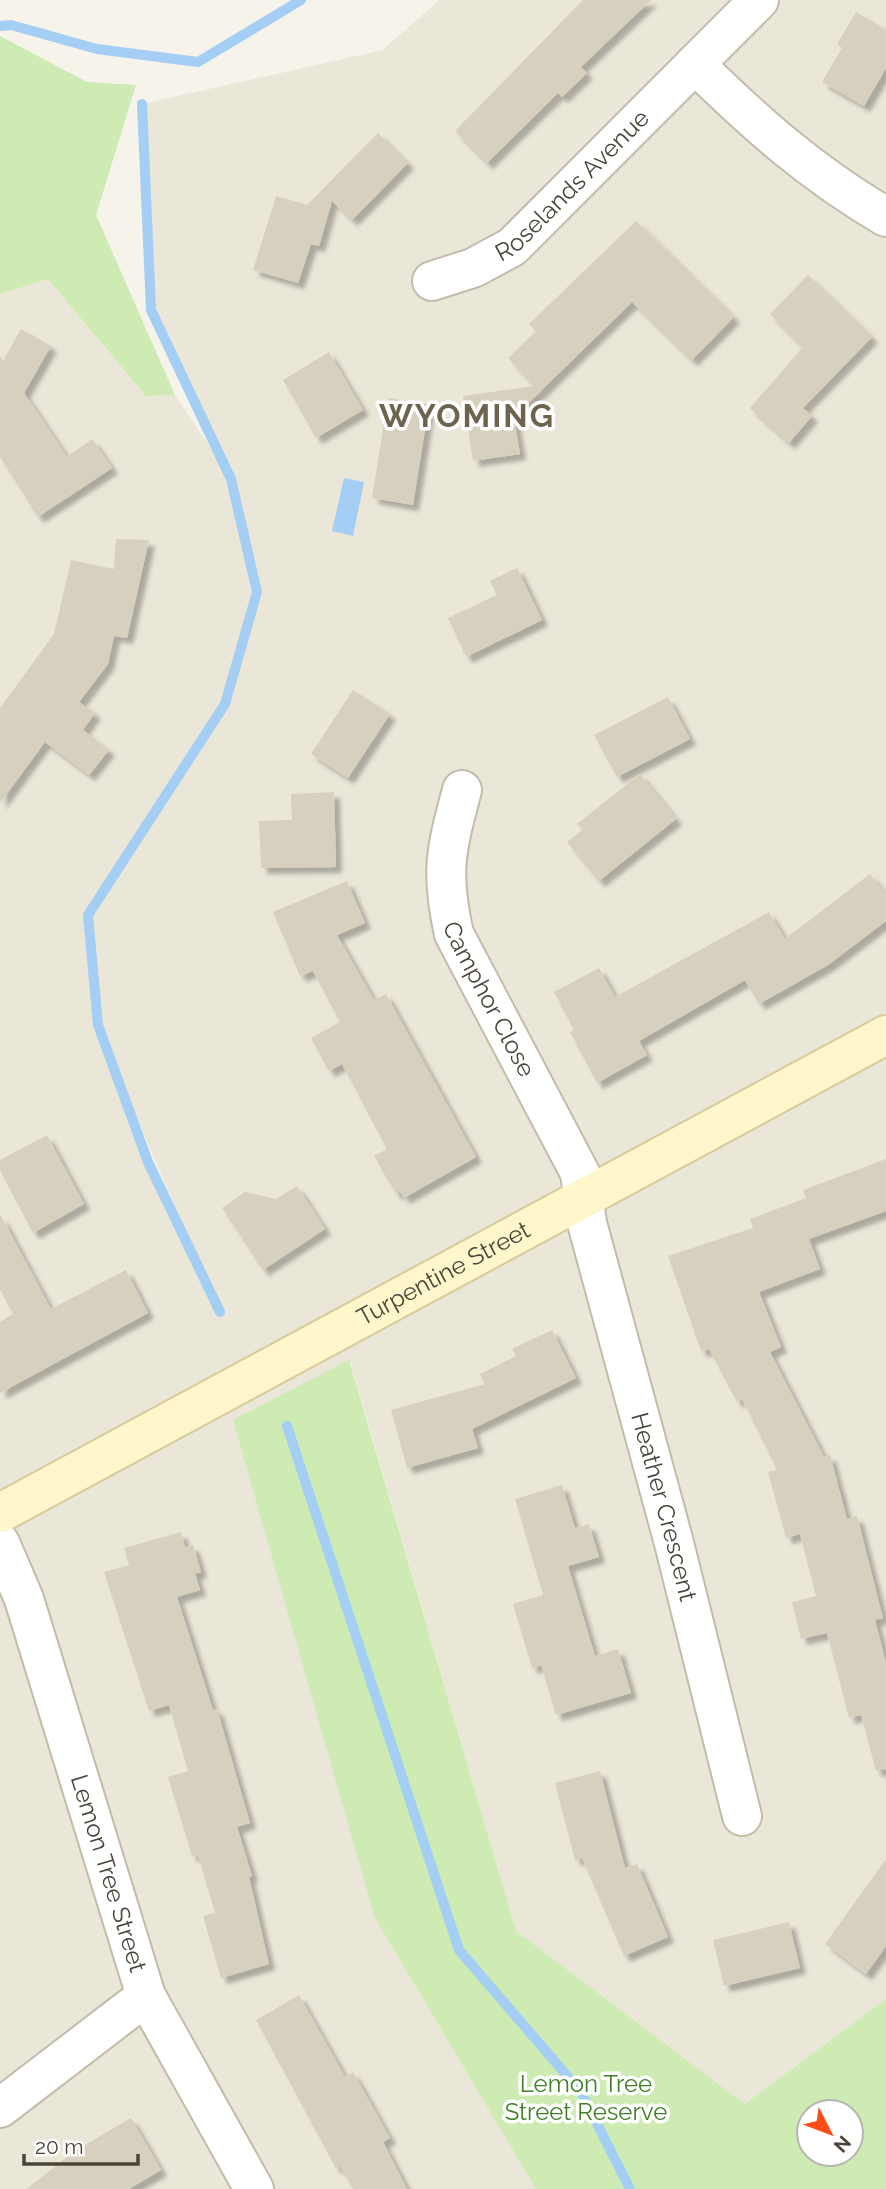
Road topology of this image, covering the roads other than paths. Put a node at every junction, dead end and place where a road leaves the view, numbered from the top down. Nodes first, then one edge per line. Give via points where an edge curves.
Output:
1 (759, 0) edge
2 (695, 64) junction
3 (886, 217) edge
4 (432, 281) dead end
5 (461, 790) dead end
6 (886, 1035) edge
7 (584, 1198) junction
8 (0, 1513) edge
9 (0, 1542) edge
10 (742, 1816) dead end
11 (146, 1996) junction
12 (0, 2108) edge
13 (254, 2189) edge

1 - 2 street, Roselands Avenue
2 - 3 street via 763,132
2 - 4 street, Roselands Avenue via 512,247 473,268
5 - 7 street, Camphor Close via 446,853 445,894 454,933 580,1173
6 - 7 street, Turpentine Street
7 - 8 street, Turpentine Street
7 - 10 street, Heather Crescent
9 - 11 street, Lemon Tree Street via 24,1599
11 - 12 street
11 - 13 street, Lemon Tree Street

